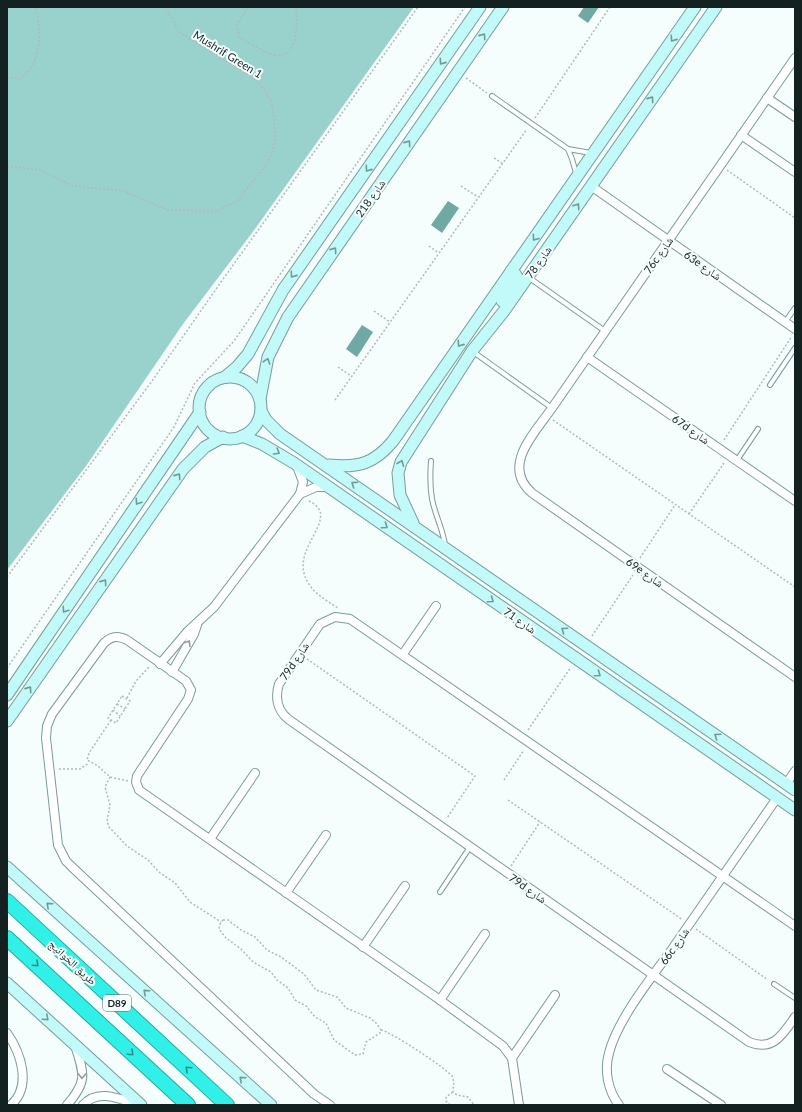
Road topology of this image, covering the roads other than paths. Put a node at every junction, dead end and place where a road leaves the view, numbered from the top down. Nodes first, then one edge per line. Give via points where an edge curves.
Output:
1 (480, 7) edge
2 (503, 7) edge
3 (695, 7) edge
4 (716, 7) edge
5 (795, 58) edge
6 (492, 96) road end
7 (767, 98) junction
8 (795, 117) edge
9 (741, 135) junction
10 (568, 149) junction
11 (594, 153) junction
12 (795, 172) edge
13 (576, 179) junction
14 (590, 186) junction
15 (561, 229) junction
16 (668, 240) junction
17 (511, 271) junction
18 (528, 277) junction
19 (795, 308) edge
20 (498, 319) junction
21 (785, 322) junction
22 (795, 330) edge
23 (605, 331) junction
24 (795, 348) edge
25 (472, 351) junction
26 (586, 357) junction
27 (224, 378) junction
28 (770, 385) dead end
29 (260, 399) junction
30 (552, 408) junction
31 (261, 411) junction
32 (200, 412) junction
33 (758, 429) dead end
34 (242, 436) junction
35 (223, 438) junction
36 (522, 452) joint
37 (737, 460) junction
38 (431, 461) dead end
39 (294, 463) junction
40 (327, 465) junction
41 (328, 487) junction
42 (300, 494) junction
43 (795, 501) edge
44 (415, 525) junction
45 (445, 547) junction
46 (436, 606) dead end
47 (197, 625) junction
48 (403, 654) junction
49 (157, 662) junction
50 (172, 672) junction
51 (795, 677) edge
52 (7, 695) edge
53 (7, 721) edge
54 (717, 756) junction
55 (795, 771) edge
56 (255, 773) dead end
57 (790, 787) edge
58 (777, 798) junction
59 (795, 810) edge
60 (326, 835) dead end
61 (210, 839) junction
62 (470, 847) junction
63 (7, 867) edge
64 (722, 876) junction
65 (405, 886) dead end
66 (440, 892) dead end
67 (286, 893) junction
68 (7, 901) edge
69 (795, 926) edge
70 (486, 934) dead end
71 (7, 938) edge
72 (363, 947) junction
73 (654, 975) junction
74 (7, 983) edge
75 (774, 984) road end
76 (555, 995) dead end
77 (795, 998) edge
78 (440, 1000) junction
79 (795, 1017) edge
80 (7, 1033) edge
81 (75, 1044) junction
82 (512, 1058) junction
83 (667, 1069) dead end
84 (12, 1105) edge
85 (67, 1105) edge
86 (83, 1105) edge
87 (140, 1105) edge
88 (188, 1105) edge
89 (227, 1105) edge
90 (271, 1105) edge
91 (330, 1105) edge
92 (519, 1105) edge
93 (618, 1105) edge
94 (721, 1105) edge

1 -> 27 street via 283,290 248,354
29 -> 2 street, شارع 218 via 268,357 288,316
3 -> 11 street, شارع 78
14 -> 4 street, شارع 78
5 - 7 street, 76c شارع
6 - 10 lane
7 - 8 street
7 - 9 street, 76c شارع
9 - 12 street
9 - 16 street, 76c شارع
10 - 11 lane
10 - 13 lane
11 - 13 street, شارع 78
13 - 15 street via 572,193 554,225 556,229
13 -> 17 street, شارع 78
15 -> 14 street, شارع 78
14 - 16 street, 63e شارع
15 - 18 street, شارع 78
16 - 21 street, 63e شارع
16 - 23 street, 76c شارع
17 - 20 street via 517,277 500,306
17 -> 40 street, شارع 78 via 386,450 357,466
18 - 20 street, شارع 78
18 - 23 lane
19 - 21 lane
20 - 25 street, شارع 78
21 - 22 street, 63e شارع
23 - 26 street, 76c شارع
24 - 28 lane
25 - 30 lane
44 -> 25 street, شارع 78 via 400,495 398,473 401,462
26 - 30 street, 76c شارع
26 - 37 street, 67d شارع
27 - 29 street via 243,380 253,388
27 - 32 street via 205,390 200,401
29 - 31 street
30 - 36 street, 76c شارع
31 - 34 street via 255,426
31 - 40 street, شارع 71 via 280,434
32 - 35 street via 208,428
32 -> 52 street
33 - 37 lane
34 - 35 street
34 -> 39 street, شارع 71 via 262,444
53 -> 35 street via 183,469 204,447
36 - 51 street, 69e شارع via 518,470 525,487
37 - 43 street, 67d شارع
38 - 45 lane via 432,501 444,534
39 - 41 street, شارع 71
39 - 42 street via 302,474
44 -> 40 street, شارع 71
41 - 42 street via 316,487
41 -> 54 street, شارع 71
42 - 47 street via 214,608
44 - 45 street, شارع 71
57 -> 45 street, شارع 71
46 - 48 street
47 - 49 street
50 -> 47 street
48 - 62 street, 79d شارع via 355,622 340,617 330,619 320,624 281,679 277,689 277,700 284,715
48 - 64 street, 79d شارع
49 - 50 street
49 - 91 street via 122,637 107,639 52,714 46,738 58,845 72,867 314,1094
50 - 61 street via 189,685 190,695 138,773 136,782 140,790
54 - 57 street via 724,750 773,783
54 - 58 street, شارع 71
55 - 57 street
56 - 61 street
58 - 59 street, شارع 71
58 - 64 street, 66c شارع
60 - 67 street
61 - 67 street
62 - 66 lane
62 - 73 street, 79d شارع
90 -> 63 street
64 - 69 street, 79d شارع
64 - 73 street, 66c شارع
65 - 72 street
67 - 72 street
89 -> 68 highway, طريق الخوانيج / D89
70 - 78 street
71 -> 88 highway, D89
72 - 78 street
73 - 79 street, 79d شارع via 755,1045 774,1043
73 - 93 street, 66c شارع via 623,1022 609,1053 609,1085
74 -> 81 street
75 - 77 lane
76 - 82 street
78 - 82 street via 503,1046
80 - 84 street via 18,1051 22,1073 20,1093
81 -> 85 street via 83,1077 81,1086
81 - 87 street
82 - 92 street
83 - 94 street
86 - 87 street via 91,1098 101,1095

